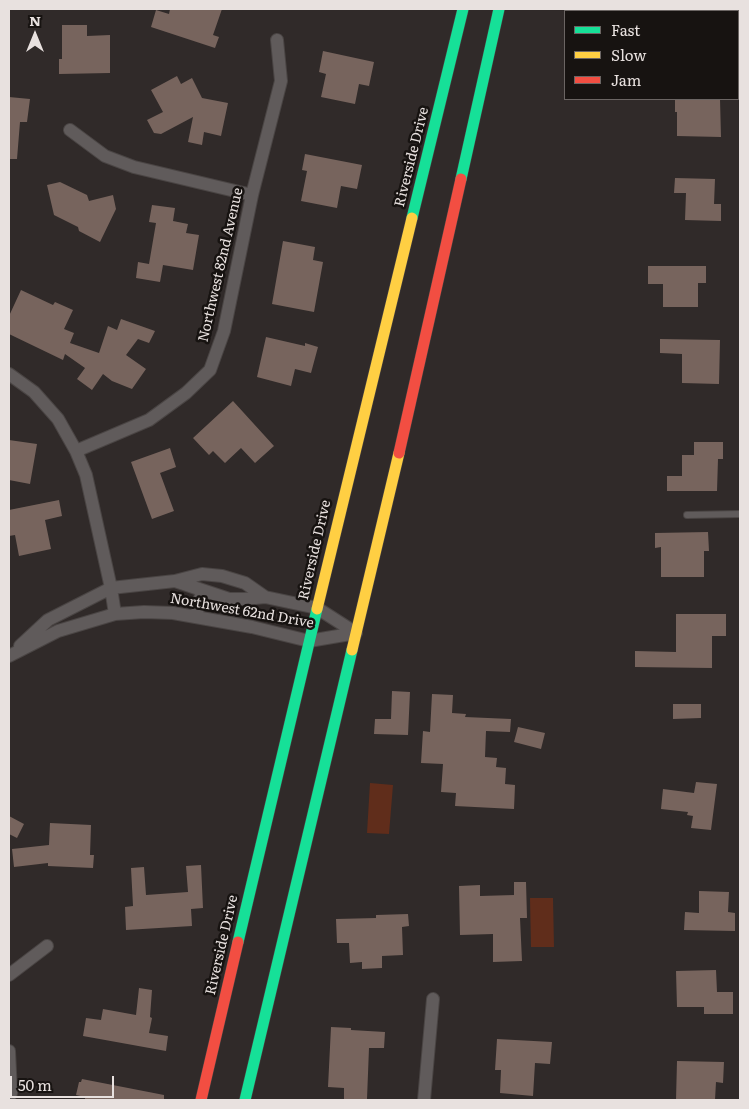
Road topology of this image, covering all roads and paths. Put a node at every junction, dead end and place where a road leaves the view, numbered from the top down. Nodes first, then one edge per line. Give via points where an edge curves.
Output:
1 (463, 9) edge
2 (499, 9) edge
3 (276, 40) dead end
4 (70, 130) dead end
5 (252, 196) junction
6 (9, 374) edge
7 (76, 451) junction
8 (687, 514) dead end
9 (740, 514) edge
10 (175, 580) junction
11 (111, 588) junction
12 (202, 590) junction
13 (265, 597) junction
14 (317, 608) junction
15 (115, 614) junction
16 (196, 617) junction
17 (356, 633) junction
18 (309, 641) junction
19 (9, 656) edge
20 (47, 946) dead end
21 (9, 975) edge
22 (433, 999) dead end
23 (9, 1051) edge
24 (9, 1098) edge
25 (201, 1100) edge
26 (245, 1100) edge
27 (424, 1100) edge

1 - 14 street, Riverside Drive
2 - 17 street
3 - 5 street, Northwest 82nd Avenue via 281,81
4 - 5 street via 105,156 134,167
5 - 7 street, Northwest 82nd Avenue via 224,331 210,370 150,420
6 - 7 street via 34,392 58,419
7 - 11 street via 86,475
8 - 9 lane
10 - 11 street, Northwest 62nd Drive
10 - 12 street, Northwest 62nd Drive
10 - 13 street, Northwest 62nd Drive via 202,574 222,576 245,583
11 - 15 street
11 - 19 street, Northwest 62nd Drive via 48,620
12 - 13 street, Northwest 62nd Drive via 229,598
12 - 16 street
13 - 14 street, Northwest 62nd Drive
14 - 17 street, Northwest 62nd Drive
14 - 18 street, Riverside Drive
15 - 16 street, Northwest 62nd Drive via 154,612
15 - 19 street, Northwest 62nd Drive via 58,631
16 - 18 street, Northwest 62nd Drive
17 - 18 street, Northwest 62nd Drive
17 - 26 street
18 - 25 street, Riverside Drive
20 - 21 street
22 - 27 street
23 - 24 street

